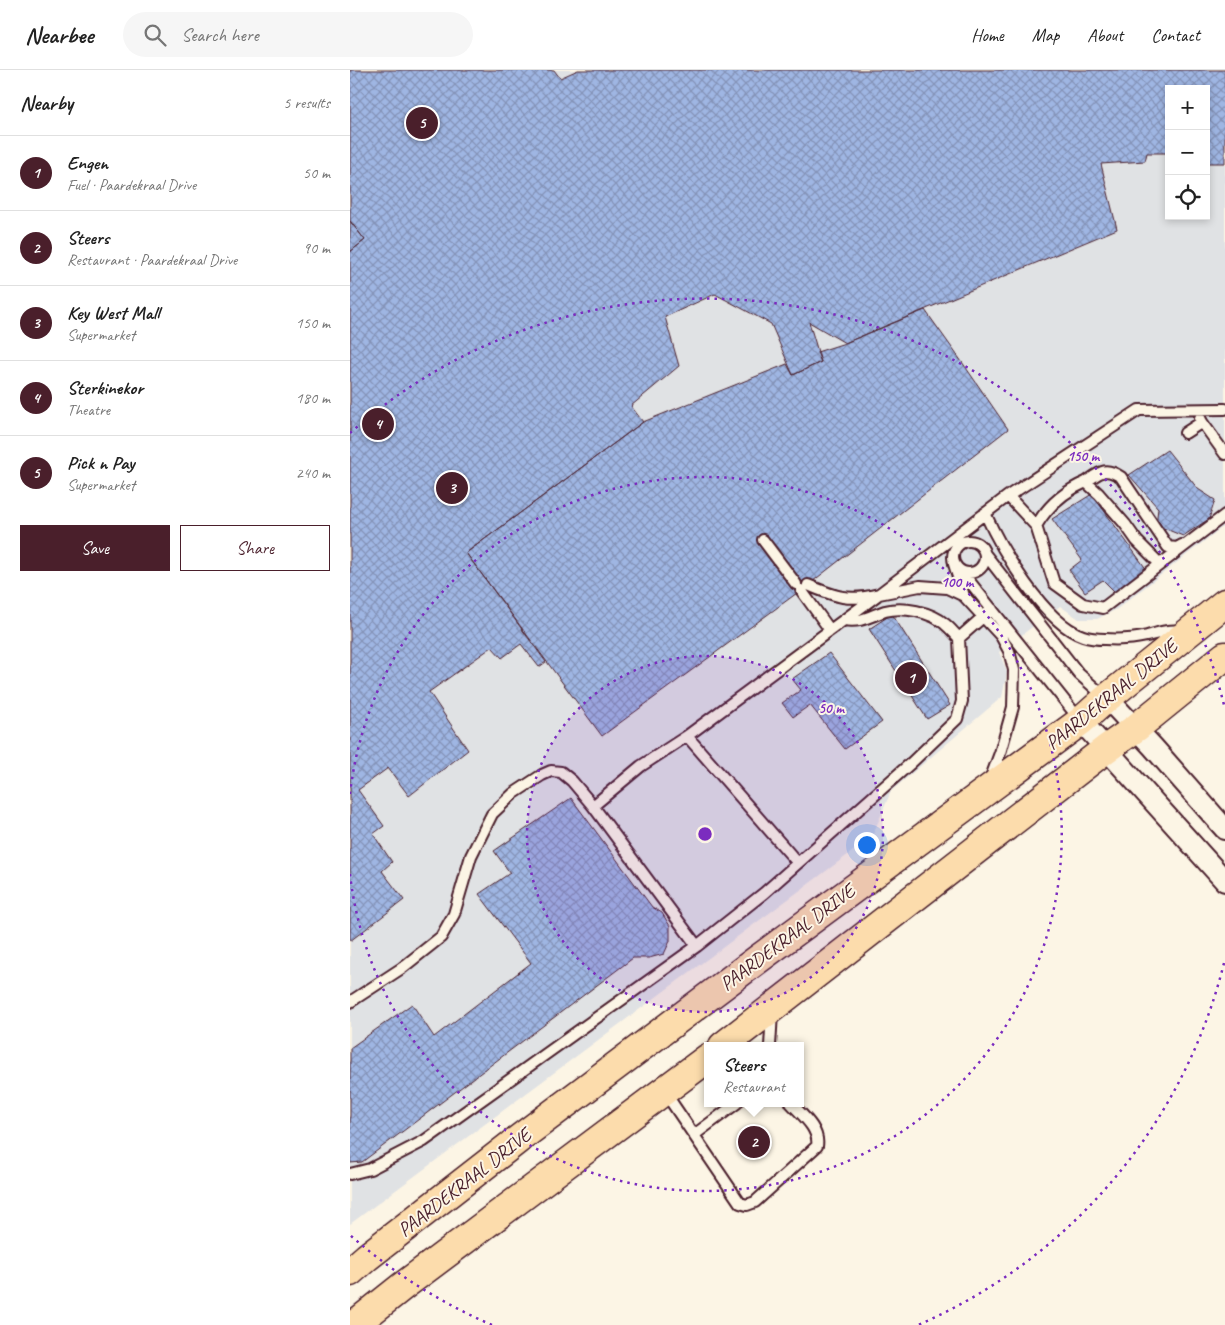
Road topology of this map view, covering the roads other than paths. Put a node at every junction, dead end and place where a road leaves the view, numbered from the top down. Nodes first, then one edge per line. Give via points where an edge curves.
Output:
1 (1225, 408) edge
2 (1198, 409) junction
3 (1202, 422) junction
4 (1185, 433) dead end
5 (1225, 454) edge
6 (1086, 482) junction
7 (1008, 496) junction
8 (985, 513) junction
9 (1225, 514) edge
10 (1036, 526) junction
11 (763, 540) dead end
12 (958, 540) junction
13 (985, 554) junction
14 (953, 557) junction
15 (1160, 564) junction
16 (962, 572) junction
17 (802, 586) junction
18 (879, 594) junction
19 (964, 596) junction
20 (1225, 603) edge
21 (992, 609) junction
22 (984, 617) junction
23 (844, 620) junction
24 (830, 630) junction
25 (1188, 632) junction
26 (958, 638) junction
27 (1225, 656) edge
28 (1107, 698) junction
29 (1081, 721) junction
30 (1136, 728) junction
31 (687, 736) junction
32 (1106, 749) junction
33 (987, 790) junction
34 (593, 806) junction
35 (1225, 829) edge
36 (797, 862) junction
37 (1225, 881) edge
38 (697, 946) junction
39 (350, 1002) edge
40 (772, 1009) junction
41 (728, 1042) edge
42 (770, 1042) edge
43 (704, 1061) edge
44 (664, 1091) junction
45 (732, 1107) edge
46 (795, 1107) edge
47 (694, 1136) junction
48 (350, 1174) edge
49 (350, 1272) edge
50 (354, 1325) edge

1 - 2 lane
2 - 3 lane
2 - 7 lane via 1139,410
3 - 4 lane
3 - 5 lane
6 - 9 lane via 1107,470 1121,477 1168,547 1177,548
6 - 10 lane via 1074,487 1047,509
6 - 15 lane
7 - 8 lane
7 - 10 lane
8 - 12 lane
8 - 25 lane via 1002,549 1020,576 1040,603 1064,626 1082,636 1103,639 1127,639 1176,630
9 - 15 lane
10 - 15 lane via 1054,583 1083,604 1103,608
11 - 17 lane
12 - 13 lane via 976,543
12 - 14 lane
12 - 18 lane
13 - 16 lane via 980,570 970,574
13 - 28 lane via 1080,674
14 - 16 lane
14 - 19 lane
16 - 21 lane
17 - 18 lane via 846,599
17 - 24 lane
18 - 19 lane via 920,586 947,588
18 - 23 lane
19 - 22 lane
20 - 25 main road, PAARDEKRAAL DRIVE
21 - 22 lane
21 - 29 lane
22 - 26 lane
22 - 33 lane via 1009,650 1014,670 1013,708
23 - 24 lane
23 - 26 lane via 854,622 902,609 934,616
24 - 31 lane
25 - 28 main road, PAARDEKRAAL DRIVE
26 - 36 lane via 962,701 957,719
27 - 30 main road, PAARDEKRAAL DRIVE
28 - 29 main road, PAARDEKRAAL DRIVE
28 - 30 street
29 - 32 street
29 - 33 main road, PAARDEKRAAL DRIVE
30 - 32 main road, PAARDEKRAAL DRIVE
30 - 35 street
31 - 34 lane via 641,766
31 - 36 lane
32 - 37 street
32 - 40 main road, PAARDEKRAAL DRIVE
33 - 49 main road, PAARDEKRAAL DRIVE via 528,1132
34 - 38 lane
34 - 39 lane via 561,772 542,775 513,794 492,814 471,856 454,914 441,937 402,968
36 - 38 lane via 764,893
38 - 48 lane via 424,1141 370,1170
40 - 41 main road, PAARDEKRAAL DRIVE
40 - 42 lane
43 - 44 main road
44 - 47 lane
44 - 50 main road
45 - 47 lane
46 - 47 lane via 815,1130 819,1139 817,1146 755,1202 746,1205 740,1203

